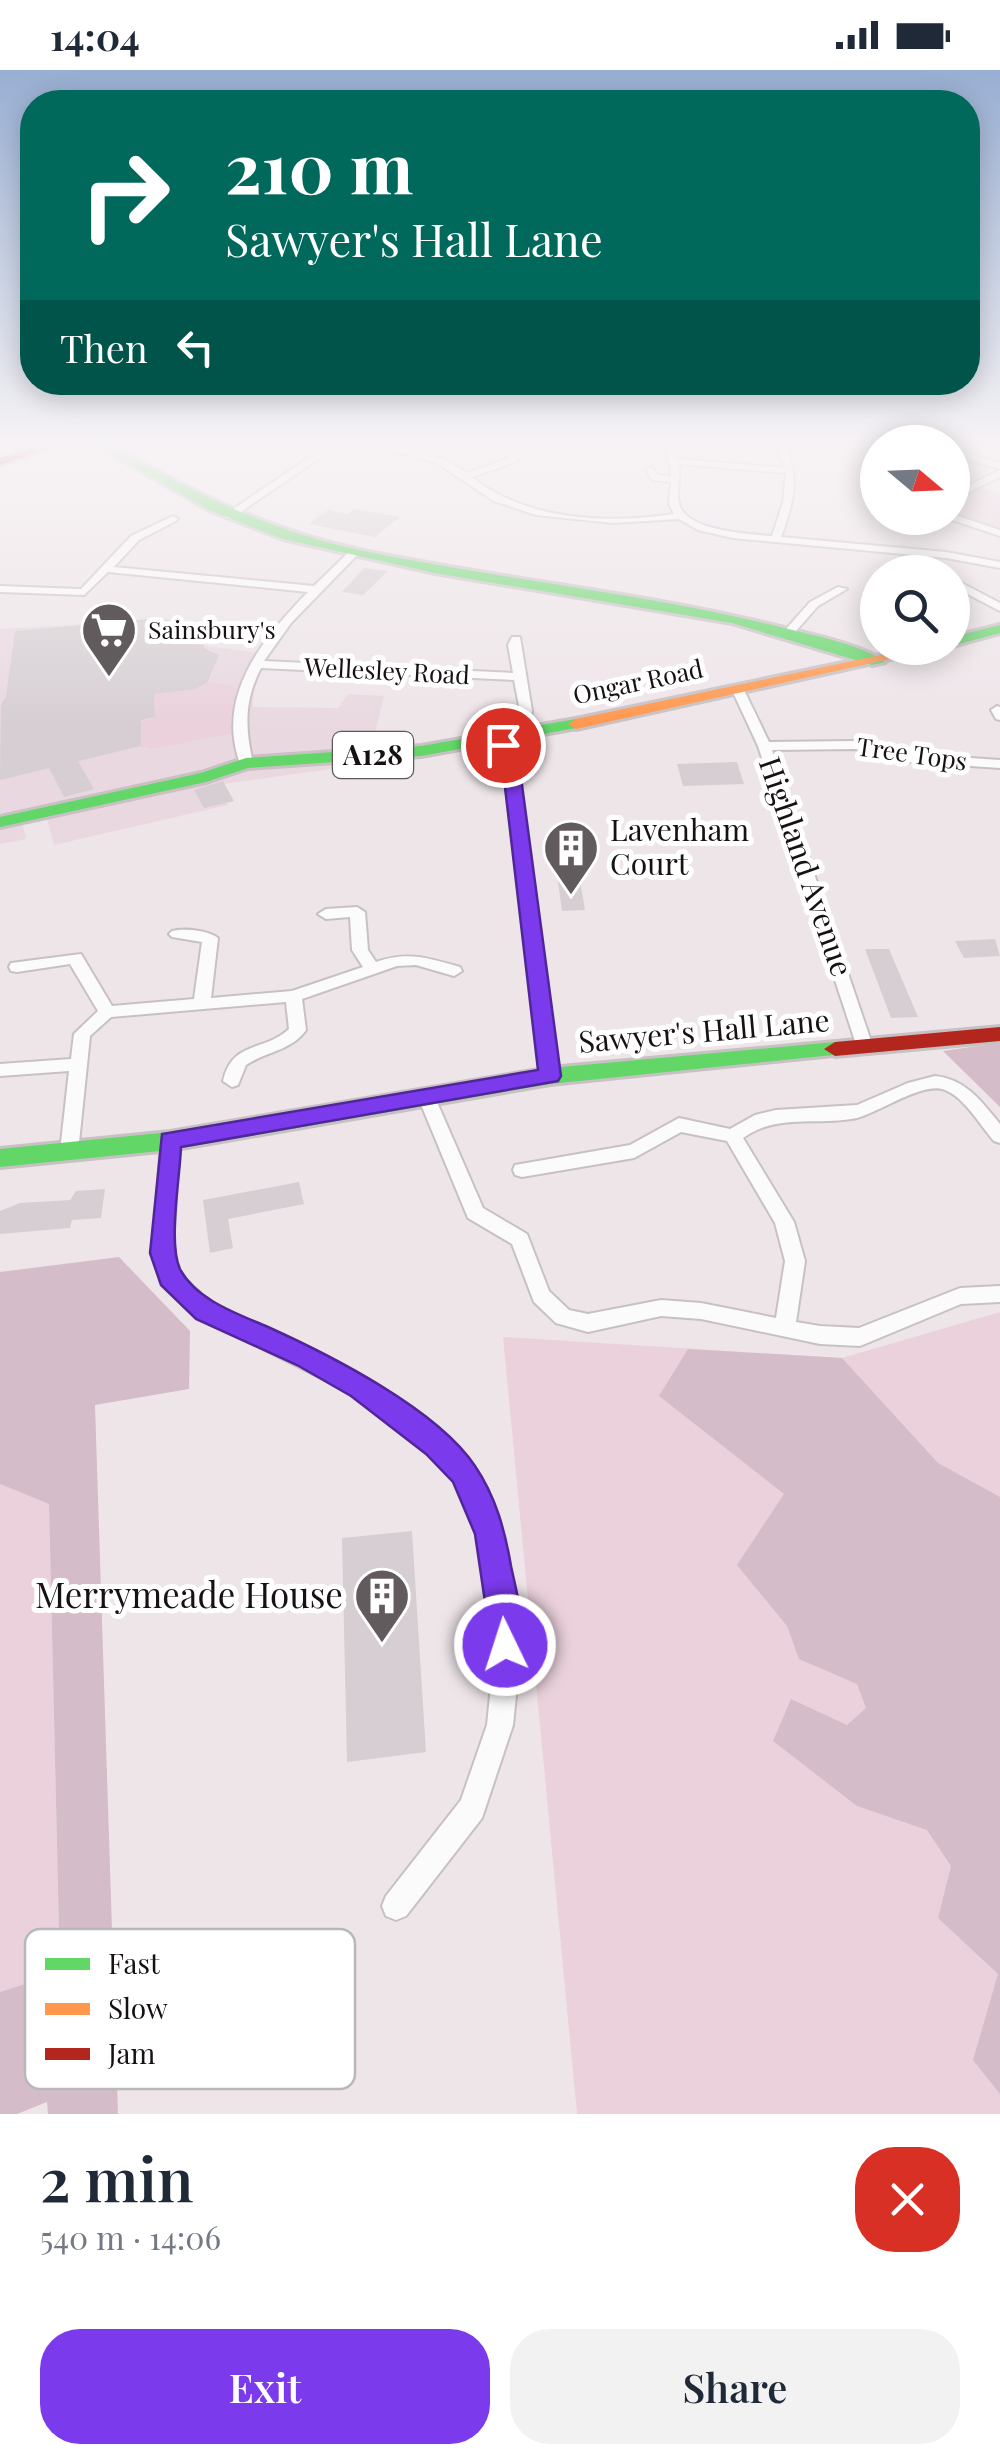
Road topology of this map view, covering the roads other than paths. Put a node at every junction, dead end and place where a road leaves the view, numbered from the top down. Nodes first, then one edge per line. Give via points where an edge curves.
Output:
1 (137, 537) edge
2 (303, 537) edge
3 (758, 537) edge
4 (775, 540) joint
5 (354, 552) junction
6 (946, 555) edge
7 (970, 559) edge
8 (1000, 564) edge
9 (106, 569) junction
10 (0, 589) edge
11 (842, 589) dead end
12 (318, 590) junction
13 (970, 591) edge
14 (1000, 608) edge
15 (1000, 628) edge
16 (791, 630) junction
17 (970, 637) edge
18 (516, 639) dead end
19 (860, 653) edge
20 (254, 664) junction
21 (862, 665) edge
22 (520, 676) junction
23 (738, 690) junction
24 (524, 735) junction
25 (500, 740) junction
26 (764, 746) junction
27 (246, 763) junction
28 (1000, 764) edge
29 (0, 822) edge
30 (326, 914) dead end
31 (177, 934) dead end
32 (17, 967) dead end
33 (372, 969) junction
34 (454, 971) dead end
35 (293, 996) junction
36 (202, 1004) junction
37 (107, 1012) junction
38 (1000, 1034) edge
39 (865, 1048) junction
40 (77, 1065) junction
41 (0, 1070) edge
42 (550, 1076) junction
43 (232, 1081) dead end
44 (427, 1097) junction
45 (733, 1136) junction
46 (1000, 1136) edge
47 (170, 1140) junction
48 (68, 1152) junction
49 (0, 1158) edge
50 (522, 1170) dead end
51 (1000, 1294) edge
52 (785, 1329) junction
53 (396, 1906) dead end

1 - 9 street
2 - 5 street
3 - 4 street
4 - 6 street
5 - 12 street
5 - 16 street
7 - 8 street
9 - 10 street via 78,594
9 - 12 street
11 - 16 street via 814,604
12 - 20 street
13 - 14 street
15 - 17 street
16 - 19 street
18 - 22 street
20 - 22 street, Wellesley Road
20 - 27 street via 239,716
21 - 23 street, Ongar Road / A128
22 - 24 street
23 - 24 street, Ongar Road / A128
23 - 26 street, Highland Avenue
24 - 25 street, Ongar Road / A128
25 - 27 street, Ongar Road / A128
25 - 42 street via 511,770
26 - 28 street, Tree Tops via 854,745 911,758
26 - 39 street, Highland Avenue
27 - 29 street, Ongar Road / A128
30 - 33 street via 357,912 360,950
31 - 36 street via 210,938
32 - 37 street via 74,958
33 - 34 street via 417,960
33 - 35 street
35 - 36 street
35 - 43 street via 293,1038 250,1052 239,1060
36 - 37 street
37 - 40 street via 82,1034
38 - 39 street, Sawyer's Hall Lane
39 - 42 street, Sawyer's Hall Lane
40 - 41 street
40 - 48 street
42 - 44 street, Sawyer's Hall Lane
44 - 47 street, Sawyer's Hall Lane
44 - 52 street via 474,1213 520,1239 549,1308 588,1323 661,1308
45 - 46 street via 747,1123 772,1116 854,1112 930,1080 951,1084
45 - 50 street via 679,1125 634,1151
45 - 52 street via 784,1222 794,1261
47 - 48 street, Sawyer's Hall Lane
47 - 53 street via 162,1253 170,1277 206,1311 361,1387 436,1445 463,1472 490,1534 504,1613 500,1725 472,1808
48 - 49 street, Sawyer's Hall Lane
51 - 52 street via 960,1296 860,1337

